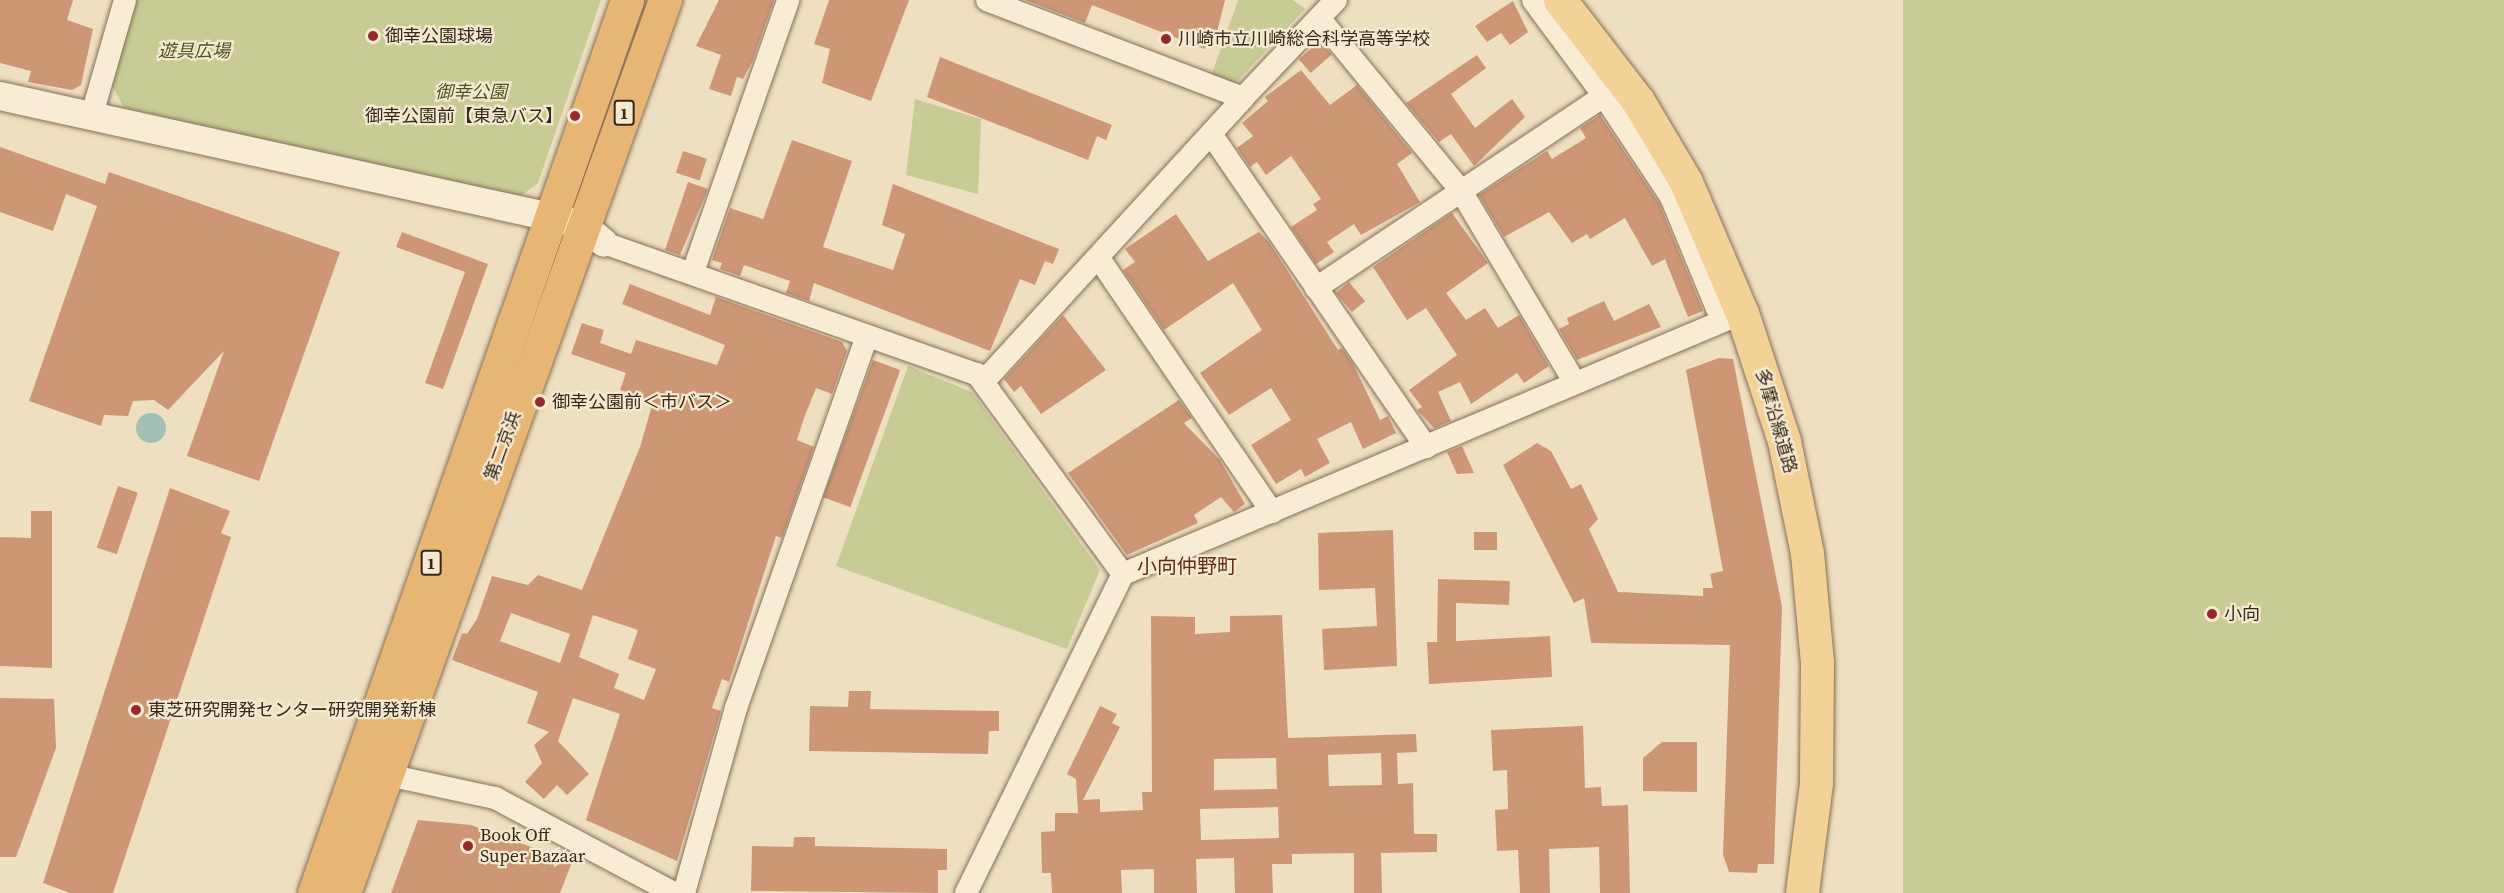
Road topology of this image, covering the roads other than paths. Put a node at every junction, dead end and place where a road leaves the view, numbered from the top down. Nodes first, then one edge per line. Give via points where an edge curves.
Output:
1 (124, 0) edge
2 (627, 0) edge
3 (665, 0) edge
4 (788, 0) edge
5 (987, 0) edge
6 (1336, 0) edge
7 (1533, 0) edge
8 (1560, 0) edge
9 (1319, 18) junction
10 (0, 96) edge
11 (1604, 96) junction
12 (1243, 99) junction
13 (90, 118) junction
14 (1211, 134) junction
15 (1461, 191) junction
16 (548, 225) junction
17 (587, 236) junction
18 (1098, 257) junction
19 (693, 272) junction
20 (1316, 288) junction
21 (1732, 317) junction
22 (867, 336) junction
23 (985, 380) junction
24 (1574, 381) junction
25 (1426, 447) junction
26 (1272, 512) junction
27 (1123, 574) junction
28 (388, 775) junction
29 (314, 893) edge
30 (344, 893) edge
31 (674, 893) edge
32 (684, 893) edge
33 (966, 893) edge
34 (1802, 893) edge

1 - 13 street
2 - 16 highway, 第二京浜 / 1
3 - 17 highway, 第二京浜 / 1
4 - 19 street
5 - 12 street
6 - 9 street
7 - 11 street
8 - 21 main road, 多摩沿線道路 via 1673,156
9 - 12 street
9 - 15 street
10 - 13 street
11 - 15 street
11 - 21 street via 1671,197
12 - 14 street
13 - 16 street
14 - 18 street
14 - 20 street
15 - 20 street
15 - 24 street
16 - 17 street
16 - 29 highway, 第二京浜 / 1
17 - 19 street
17 - 28 highway, 第二京浜 / 1
18 - 23 street
18 - 26 street
19 - 22 street
20 - 25 street
21 - 24 street
21 - 34 main road, 多摩沿線道路 via 1784,441 1814,608 1818,754
22 - 23 street
22 - 32 street via 735,708
23 - 27 street
24 - 25 street
25 - 26 street
26 - 27 street
27 - 33 street
28 - 30 highway, 第二京浜 / 1
28 - 31 street via 495,798

